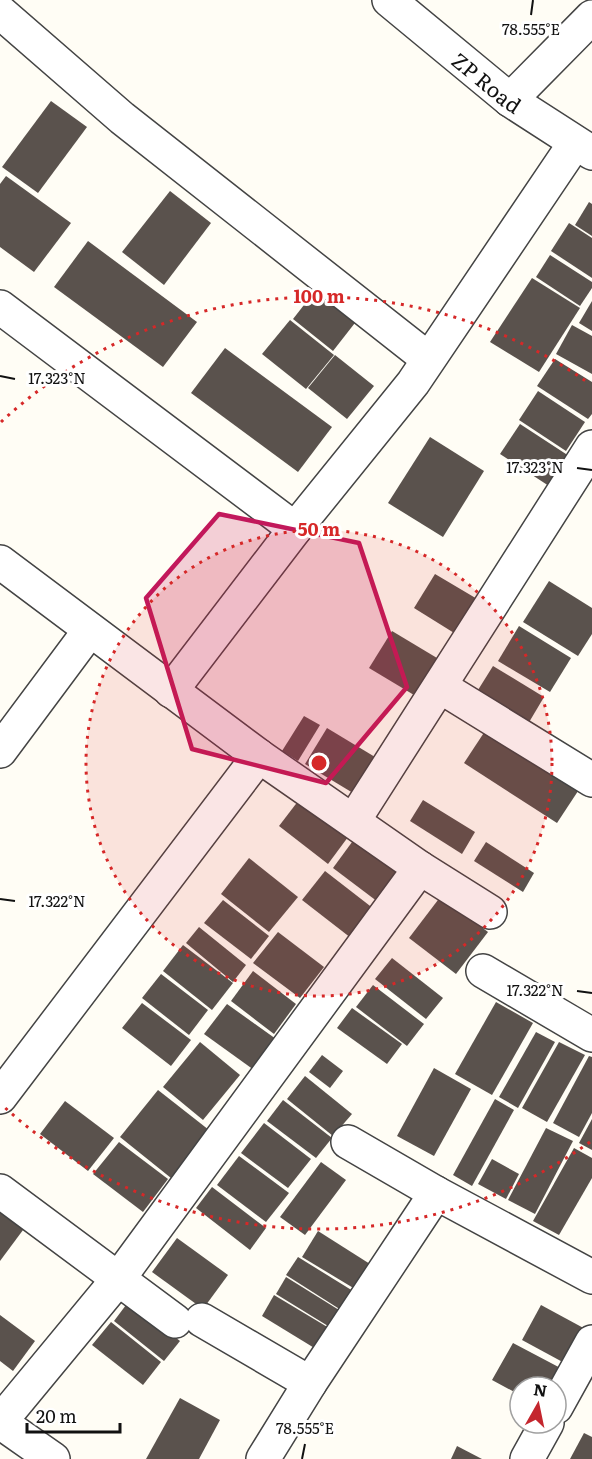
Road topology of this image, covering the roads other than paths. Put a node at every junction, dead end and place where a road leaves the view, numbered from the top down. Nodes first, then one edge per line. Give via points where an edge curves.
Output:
1 (389, 0) edge
2 (0, 12) edge
3 (592, 17) edge
4 (510, 100) junction
5 (584, 148) edge
6 (0, 307) edge
7 (428, 358) junction
8 (592, 447) edge
9 (296, 529) junction
10 (0, 562) edge
11 (90, 630) junction
12 (441, 687) junction
13 (171, 692) junction
14 (0, 750) edge
15 (259, 756) junction
16 (592, 780) edge
17 (354, 820) junction
18 (420, 868) junction
19 (490, 912) dead end
20 (483, 971) dead end
21 (592, 1035) edge
22 (0, 1097) edge
23 (348, 1142) dead end
24 (0, 1191) edge
25 (436, 1193) junction
26 (592, 1277) edge
27 (118, 1278) junction
28 (592, 1342) edge
29 (310, 1383) junction
30 (568, 1385) edge
31 (0, 1422) edge
32 (540, 1435) edge
33 (53, 1459) edge
34 (263, 1459) edge
35 (527, 1459) edge

1 - 4 street, ZP Road
2 - 7 street via 122,118
3 - 4 street
4 - 5 street, ZP Road
5 - 7 street
6 - 9 street
7 - 9 street via 413,383
8 - 12 street
9 - 13 street
10 - 11 street
11 - 13 street
11 - 14 street
12 - 16 street
12 - 17 street
13 - 15 street
15 - 17 street
15 - 22 street
17 - 18 street
18 - 19 street
18 - 27 street
20 - 21 street
23 - 25 street
24 - 27 street
25 - 26 street
25 - 29 street
27 - 29 street via 188,1321
27 - 31 street
28 - 30 street
29 - 34 street
31 - 33 street
32 - 35 street

